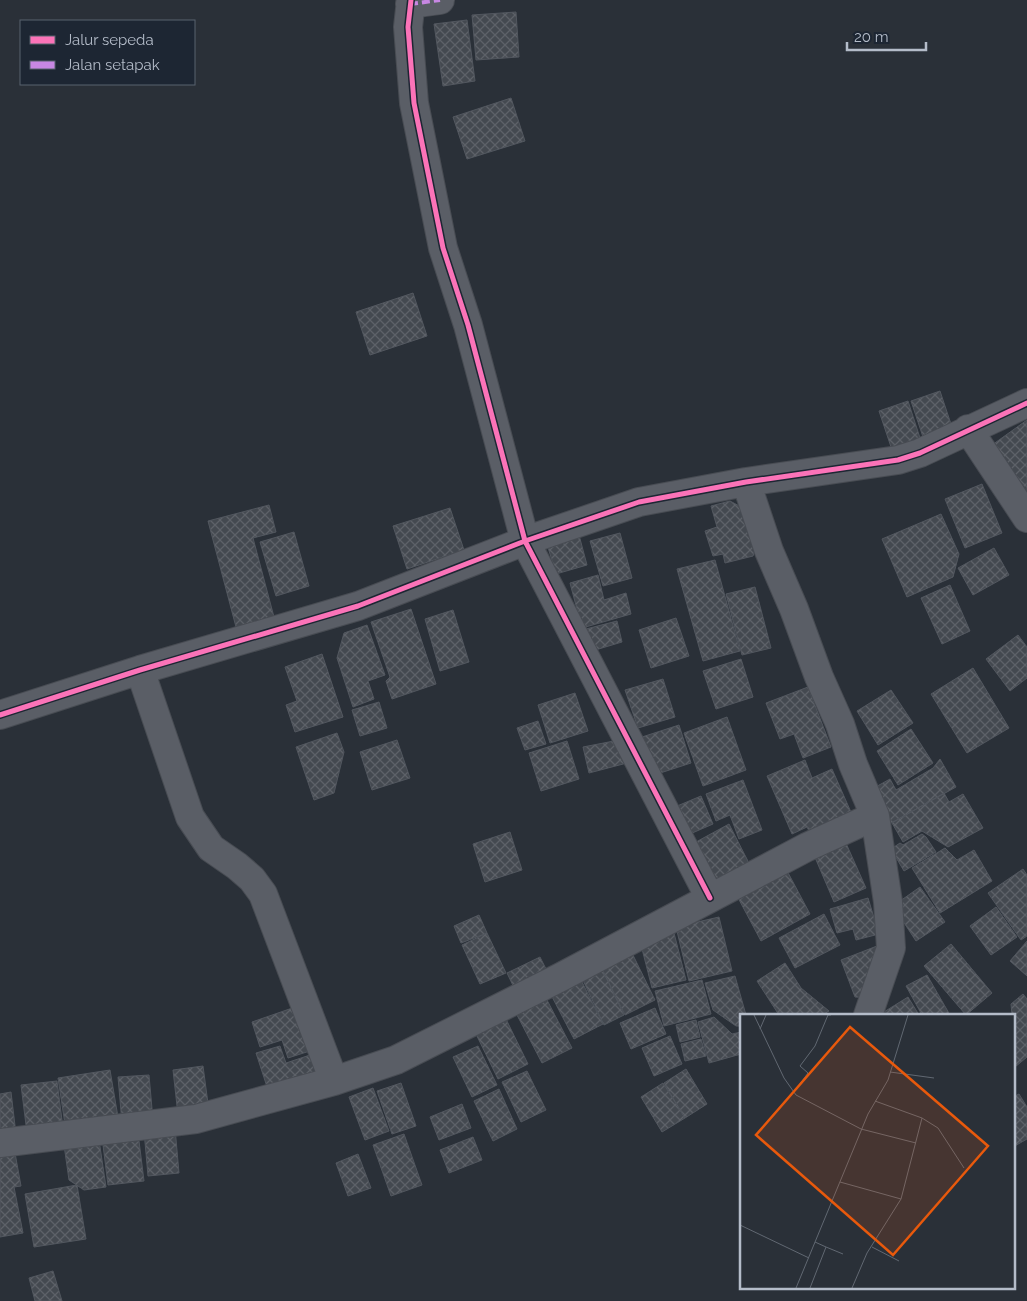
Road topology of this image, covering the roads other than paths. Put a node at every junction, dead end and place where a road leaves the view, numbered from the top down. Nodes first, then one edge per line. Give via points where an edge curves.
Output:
1 (440, 0) edge
2 (411, 2) edge
3 (1027, 403) edge
4 (968, 430) junction
5 (746, 482) junction
6 (1027, 518) edge
7 (525, 542) junction
8 (140, 670) junction
9 (0, 715) edge
10 (875, 816) junction
11 (710, 898) junction
12 (868, 1014) edge
13 (334, 1081) junction
14 (0, 1143) edge

1 - 2 street
2 - 7 street via 408,27 414,103 443,248 468,325
3 - 4 street
4 - 5 street via 898,460
4 - 6 street
5 - 7 street via 639,502
5 - 10 street via 769,551
7 - 8 street via 358,606
7 - 11 street
8 - 9 street
8 - 13 street via 190,817 211,848 252,879 263,894
10 - 11 street via 807,847
10 - 12 street via 888,902 891,948
11 - 13 street via 405,1055
13 - 14 street via 196,1119

